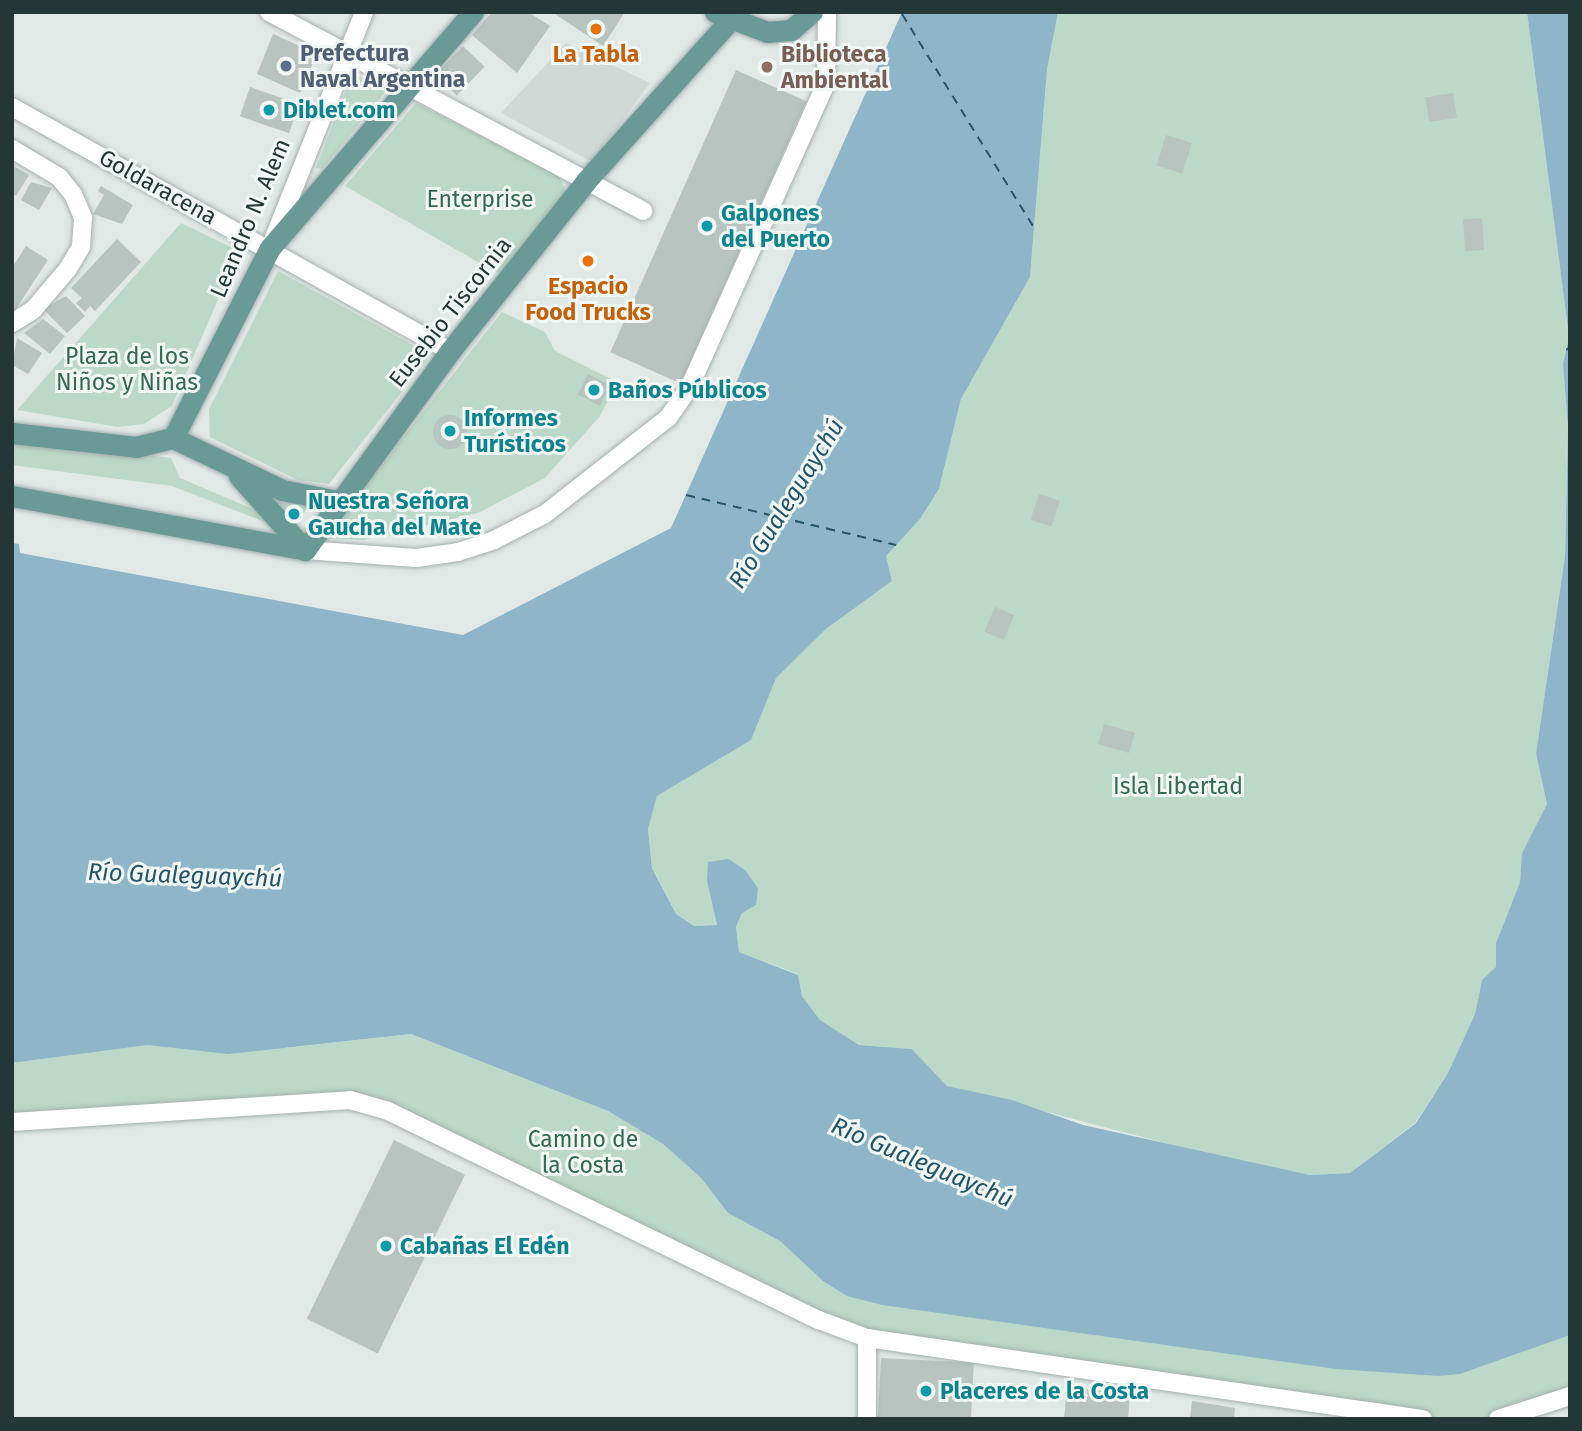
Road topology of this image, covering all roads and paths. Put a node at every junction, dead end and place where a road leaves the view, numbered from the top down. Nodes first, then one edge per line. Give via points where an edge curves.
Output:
1 (269, 12) edge
2 (364, 12) edge
3 (473, 12) edge
4 (812, 12) edge
5 (827, 12) edge
6 (722, 16) edge
7 (345, 53) junction
8 (407, 87) junction
9 (12, 107) edge
10 (12, 149) edge
11 (586, 181) junction
12 (643, 211) dead end
13 (270, 248) junction
14 (12, 323) edge
15 (450, 351) junction
16 (12, 433) edge
17 (173, 438) junction
18 (229, 466) junction
19 (12, 496) edge
20 (338, 501) junction
21 (305, 550) junction
22 (12, 1122) edge
23 (867, 1339) junction
24 (1570, 1396) edge
25 (867, 1419) edge
26 (1423, 1419) edge
27 (1498, 1419) edge

1 - 7 street
2 - 7 street, Leandro N. Alem
3 - 8 main road
4 - 6 main road via 791,30 767,32
5 - 21 street via 826,84 690,386 668,418 556,506 494,540 458,552 416,558
6 - 11 main road, Eusebio Tiscornia
7 - 8 street
7 - 13 street, Leandro N. Alem
8 - 11 street
8 - 13 main road
9 - 13 street, Goldaracena
10 - 14 street via 59,177 83,218 81,247 67,270 33,310
11 - 12 street
11 - 15 main road, Eusebio Tiscornia
13 - 15 street, Goldaracena
13 - 17 main road, Leandro N. Alem
15 - 20 main road, Eusebio Tiscornia
16 - 17 main road via 136,447
17 - 18 main road
18 - 20 main road via 299,495
18 - 21 main road
19 - 21 main road
20 - 21 main road, Eusebio Tiscornia
22 - 23 street via 350,1100 386,1110
23 - 25 street
23 - 26 street
24 - 27 street

